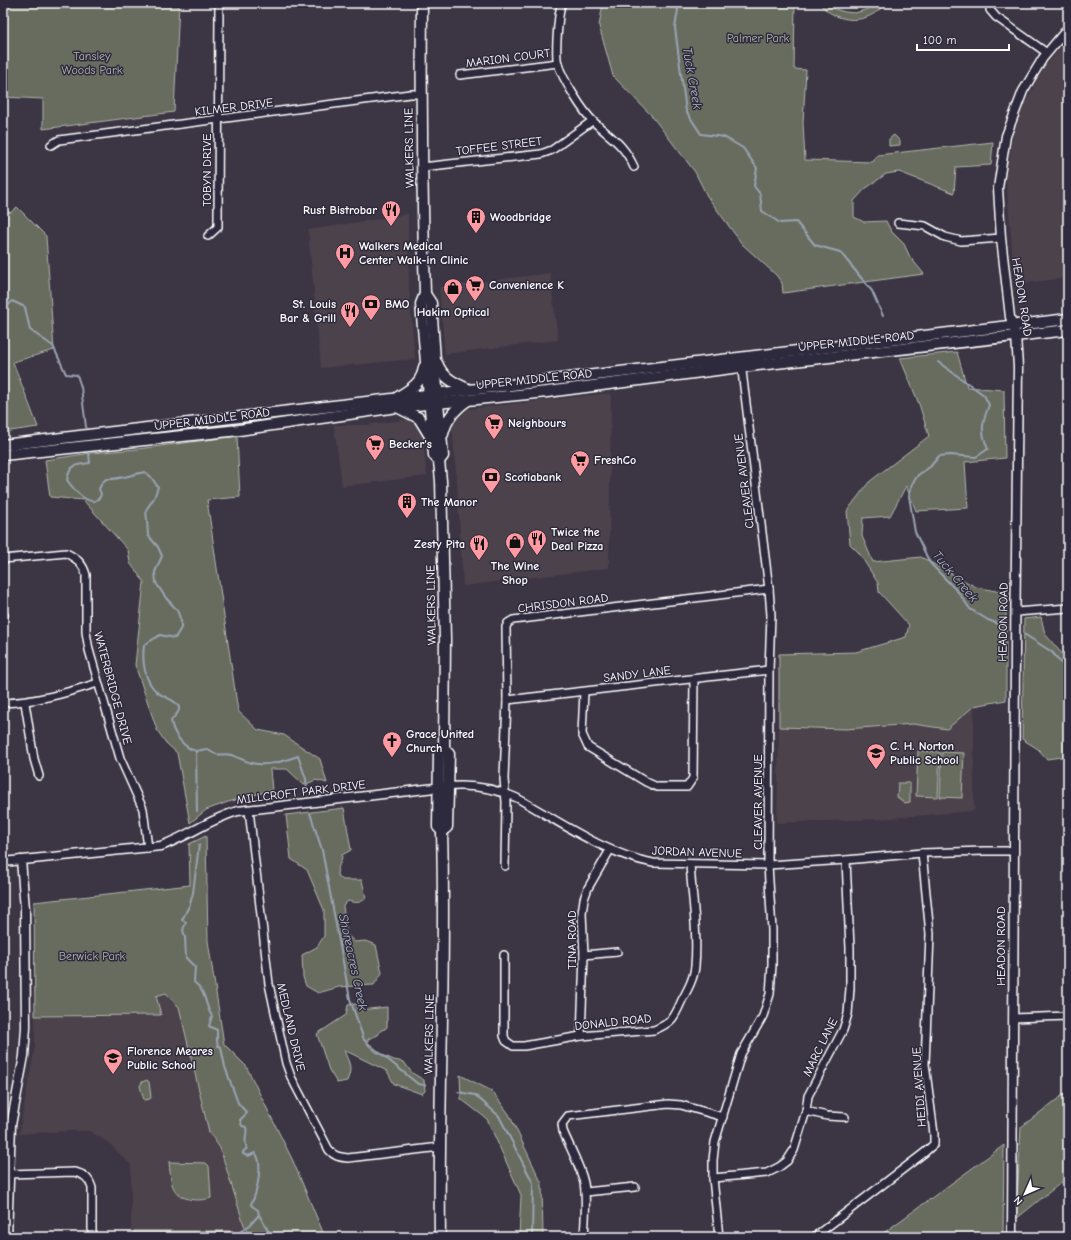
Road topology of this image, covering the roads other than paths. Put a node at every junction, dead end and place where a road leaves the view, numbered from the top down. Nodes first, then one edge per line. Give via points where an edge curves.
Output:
1 (219, 3) edge
2 (422, 3) edge
3 (562, 3) edge
4 (990, 3) edge
5 (1068, 28) edge
6 (1047, 53) junction
7 (558, 63) junction
8 (460, 75) dead end
9 (421, 94) junction
10 (218, 120) junction
11 (592, 121) junction
12 (51, 146) dead end
13 (422, 167) junction
14 (634, 167) dead end
15 (898, 223) dead end
16 (208, 236) dead end
17 (1001, 238) junction
18 (1068, 319) edge
19 (1012, 325) junction
20 (1068, 330) edge
21 (1016, 336) junction
22 (430, 353) junction
23 (741, 362) junction
24 (600, 372) junction
25 (573, 377) junction
26 (614, 383) junction
27 (569, 388) junction
28 (547, 392) junction
29 (470, 394) junction
30 (433, 398) junction
31 (396, 402) junction
32 (228, 419) junction
33 (228, 431) junction
34 (437, 440) junction
35 (3, 445) edge
36 (3, 456) edge
37 (3, 559) edge
38 (769, 589) junction
39 (1068, 608) edge
40 (1016, 612) junction
41 (769, 670) junction
42 (694, 679) junction
43 (98, 683) junction
44 (584, 692) junction
45 (507, 700) junction
46 (3, 703) edge
47 (25, 703) junction
48 (39, 776) dead end
49 (443, 787) junction
50 (505, 793) junction
51 (249, 810) junction
52 (148, 848) junction
53 (610, 850) junction
54 (1014, 851) junction
55 (922, 853) junction
56 (21, 860) junction
57 (846, 860) junction
58 (3, 862) edge
59 (690, 864) junction
60 (768, 865) junction
61 (505, 866) dead end
62 (617, 952) dead end
63 (504, 954) dead end
64 (584, 955) junction
65 (1068, 1016) edge
66 (1013, 1018) junction
67 (581, 1036) junction
68 (806, 1111) junction
69 (723, 1117) junction
70 (845, 1117) dead end
71 (440, 1147) junction
72 (9, 1174) junction
73 (713, 1178) junction
74 (635, 1187) dead end
75 (585, 1192) junction
76 (7, 1237) edge
77 (92, 1237) edge
78 (440, 1237) edge
79 (584, 1237) edge
80 (719, 1237) edge
81 (814, 1237) edge
82 (1012, 1237) edge

1 - 10 street, TOBYN DRIVE
2 - 9 main road, WALKERS LINE
3 - 7 street via 558,21
4 - 6 street via 990,10 996,17
5 - 6 street, HEADON ROAD
6 - 17 street, HEADON ROAD via 1023,91 1006,136 998,188
7 - 8 street, MARION COURT
7 - 11 street via 572,92
9 - 10 street, KILMER DRIVE
9 - 13 main road, WALKERS LINE
10 - 12 street, KILMER DRIVE via 59,140
10 - 16 street, TOBYN DRIVE via 218,227
11 - 13 street, TOFFEE STREET via 552,150 541,154
11 - 14 street via 621,145
13 - 22 main road, WALKERS LINE via 425,294 421,304
15 - 17 street via 925,226 945,237 962,241
17 - 19 street, HEADON ROAD
18 - 19 main road, UPPER MIDDLE ROAD
19 - 21 street, HEADON ROAD
19 - 23 main road, UPPER MIDDLE ROAD
20 - 21 main road, UPPER MIDDLE ROAD
21 - 23 main road, UPPER MIDDLE ROAD
21 - 40 street, HEADON ROAD
22 - 29 main road via 449,380
22 - 30 main road, WALKERS LINE
22 - 31 main road via 420,380
23 - 24 main road, UPPER MIDDLE ROAD
23 - 26 main road, UPPER MIDDLE ROAD
23 - 38 street, CLEAVER AVENUE
24 - 25 main road, UPPER MIDDLE ROAD
24 - 26 main road
24 - 27 main road via 596,380
25 - 28 main road via 566,383 549,385
25 - 29 main road, UPPER MIDDLE ROAD
26 - 27 main road, UPPER MIDDLE ROAD
27 - 28 main road, UPPER MIDDLE ROAD
28 - 29 main road, UPPER MIDDLE ROAD
29 - 30 main road, UPPER MIDDLE ROAD
29 - 34 main road via 452,414
30 - 31 main road, UPPER MIDDLE ROAD
30 - 34 main road, WALKERS LINE
31 - 32 main road, UPPER MIDDLE ROAD
31 - 33 main road, UPPER MIDDLE ROAD
31 - 34 main road via 419,418
32 - 33 main road
32 - 35 main road, UPPER MIDDLE ROAD
33 - 36 main road, UPPER MIDDLE ROAD
34 - 49 main road, WALKERS LINE via 434,456 439,461 441,481 445,639 444,749 439,754
37 - 43 street, WATERBRIDGE DRIVE via 66,553 84,567 86,632
38 - 41 street, CLEAVER AVENUE
38 - 45 street, CHRISDON ROAD via 513,620 506,627
39 - 40 street
40 - 54 street, HEADON ROAD
41 - 42 street, SANDY LANE
41 - 60 street, CLEAVER AVENUE
42 - 44 street, SANDY LANE
42 - 44 street via 693,778 686,787 657,787 588,747 582,734
43 - 47 street
43 - 52 street, WATERBRIDGE DRIVE via 120,758 143,809
44 - 45 street, SANDY LANE
45 - 50 street, CHRISDON ROAD
46 - 47 street
47 - 48 street
49 - 50 street, JORDAN AVENUE via 469,786
49 - 51 street, MILLCROFT PARK DRIVE
49 - 71 main road, WALKERS LINE via 447,827 442,831 443,1031
50 - 53 street, JORDAN AVENUE
50 - 61 street, CHRISDON ROAD
51 - 52 street, MILLCROFT PARK DRIVE via 224,815 175,841
51 - 71 street, MEDLAND DRIVE via 269,984 286,1063 329,1150 333,1155 348,1158
52 - 56 street, MILLCROFT PARK DRIVE
53 - 59 street, JORDAN AVENUE via 653,863
53 - 64 street, TINA ROAD via 584,899
54 - 55 street, JORDAN AVENUE
54 - 66 street, HEADON ROAD
55 - 57 street, JORDAN AVENUE
55 - 81 street, HEIDI AVENUE via 930,934 925,1064 934,1144
56 - 58 street, MILLCROFT PARK DRIVE
56 - 72 street via 25,909 26,1026 24,1056 11,1125
57 - 60 street, JORDAN AVENUE
57 - 68 street, MARC LANE via 850,948 848,1014 843,1030 808,1096
59 - 60 street, JORDAN AVENUE
59 - 67 street, DONALD ROAD via 695,967 691,983 673,1019 654,1030
60 - 69 street, CLEAVER AVENUE via 772,930 770,994 763,1016 741,1054
62 - 64 street
63 - 67 street, DONALD ROAD via 506,1041 513,1046 524,1046
64 - 67 street, TINA ROAD
65 - 66 street
66 - 82 street, HEADON ROAD
68 - 70 street
68 - 73 street, MARC LANE via 794,1150 787,1161 779,1167 767,1173
69 - 73 street, CLEAVER AVENUE via 715,1142
69 - 75 street via 681,1105 668,1104 568,1116 562,1124 563,1131 579,1168
71 - 78 main road, WALKERS LINE
72 - 76 street
72 - 77 street via 81,1173 92,1188
73 - 80 street, CLEAVER AVENUE
74 - 75 street
75 - 79 street

